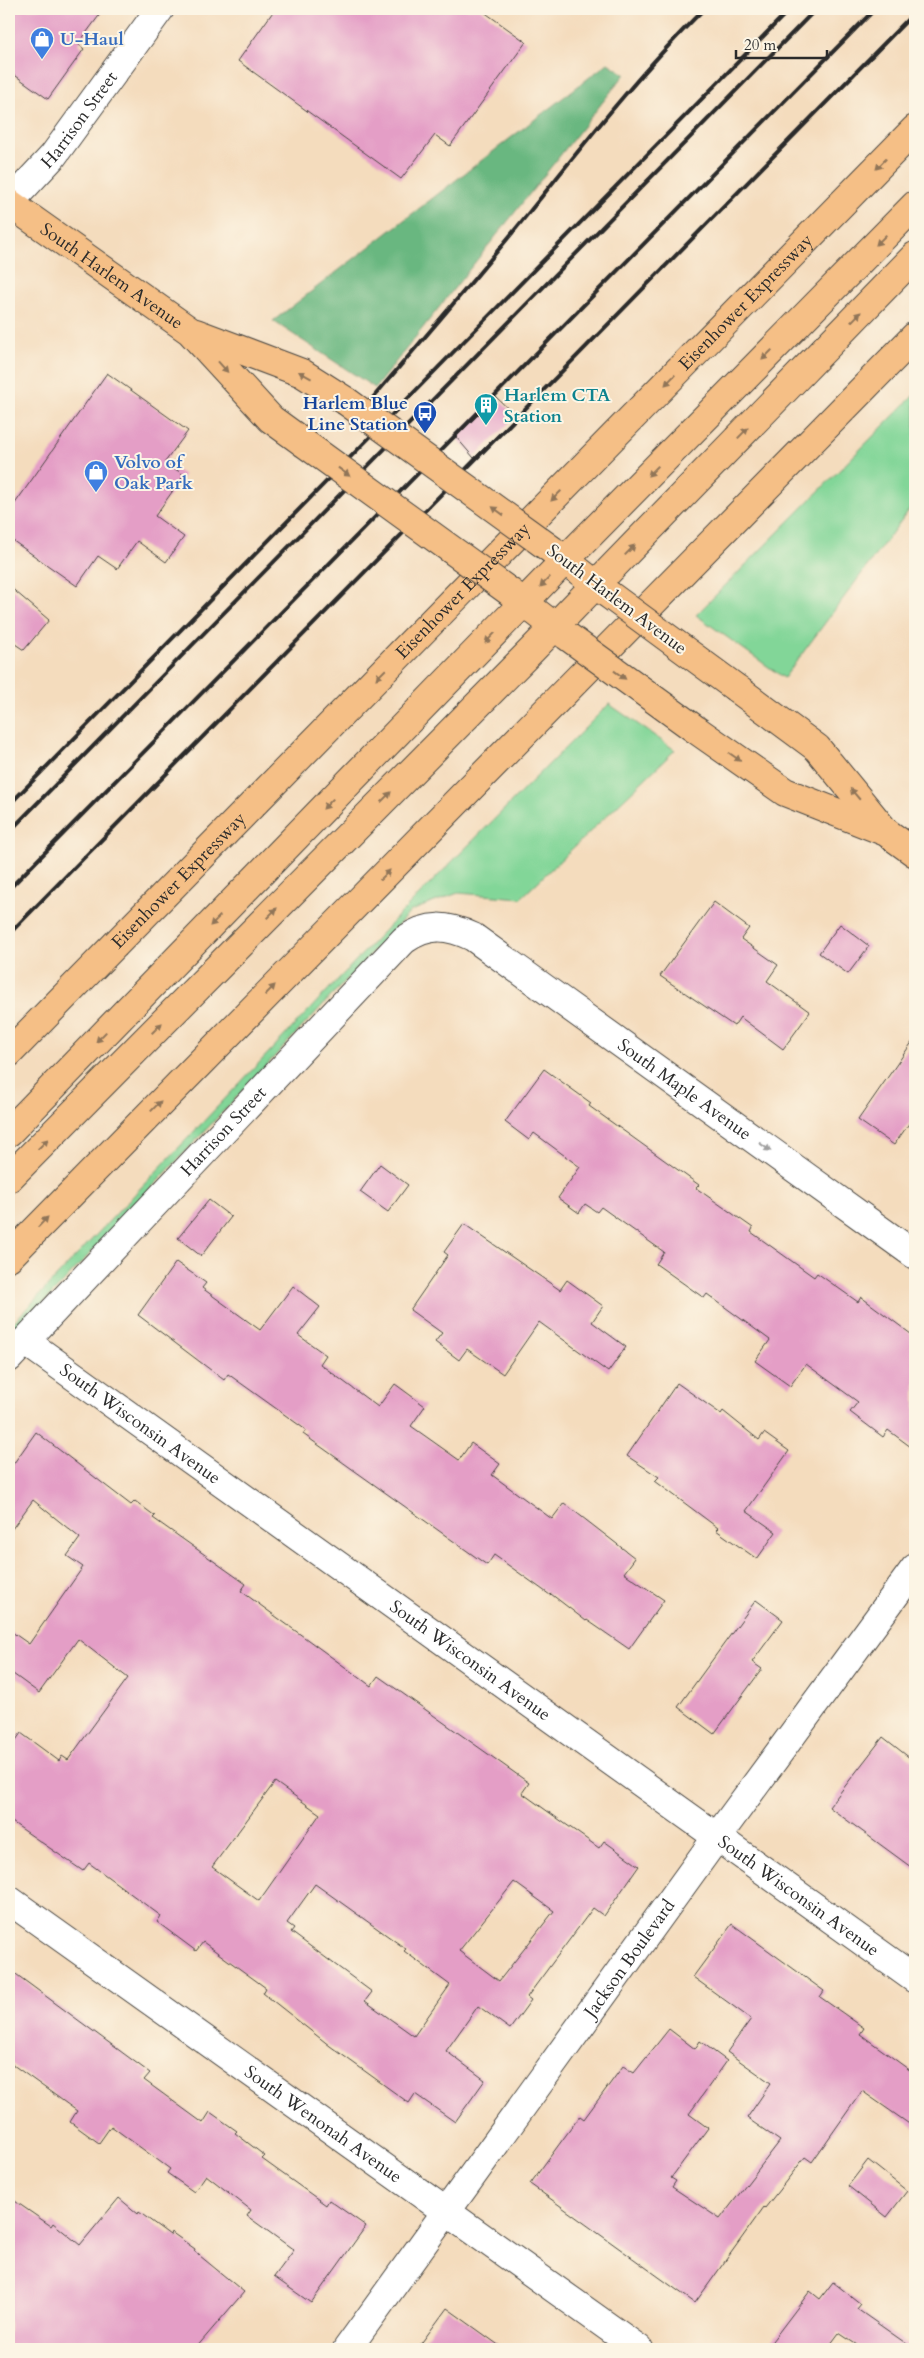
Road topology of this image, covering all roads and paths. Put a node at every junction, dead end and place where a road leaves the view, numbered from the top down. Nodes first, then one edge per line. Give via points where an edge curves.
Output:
1 (160, 9) edge
2 (915, 129) edge
3 (9, 203) edge
4 (915, 205) edge
5 (915, 256) edge
6 (190, 331) junction
7 (915, 336) edge
8 (558, 555) junction
9 (602, 589) junction
10 (517, 597) junction
11 (561, 631) junction
12 (886, 832) junction
13 (915, 853) edge
14 (452, 927) joint
15 (9, 1053) edge
16 (9, 1132) edge
17 (9, 1178) edge
18 (915, 1255) edge
19 (9, 1257) edge
20 (17, 1349) edge
21 (915, 1568) edge
22 (717, 1837) junction
23 (9, 1900) edge
24 (915, 1979) edge
25 (446, 2212) junction
26 (347, 2349) edge
27 (639, 2349) edge

1 - 3 street, Harrison Street via 53,156
2 -> 15 main road, Eisenhower Expressway
3 - 6 main road, South Harlem Avenue
4 -> 8 main road
9 -> 5 main road
8 -> 6 main road, South Harlem Avenue, bridge via 346,401 302,373
6 -> 10 main road, South Harlem Avenue, bridge via 271,419
19 -> 7 main road
8 - 9 main road, South Harlem Avenue
8 -> 10 main road
9 - 11 main road
12 -> 9 main road, South Harlem Avenue, bridge via 817,748
10 - 11 main road, South Harlem Avenue
10 -> 16 main road
11 -> 12 main road, South Harlem Avenue, bridge via 785,792
17 -> 11 main road
12 - 13 main road, South Harlem Avenue
14 -> 18 street, South Maple Avenue via 473,937
14 - 20 street, Harrison Street via 418,930 404,940
20 - 22 street, South Wisconsin Avenue
21 - 22 street, Jackson Boulevard
22 - 24 street, South Wisconsin Avenue
22 - 25 street, Jackson Boulevard
23 - 25 street, South Wenonah Avenue
25 - 26 street, Jackson Boulevard
25 - 27 street, South Wenonah Avenue

